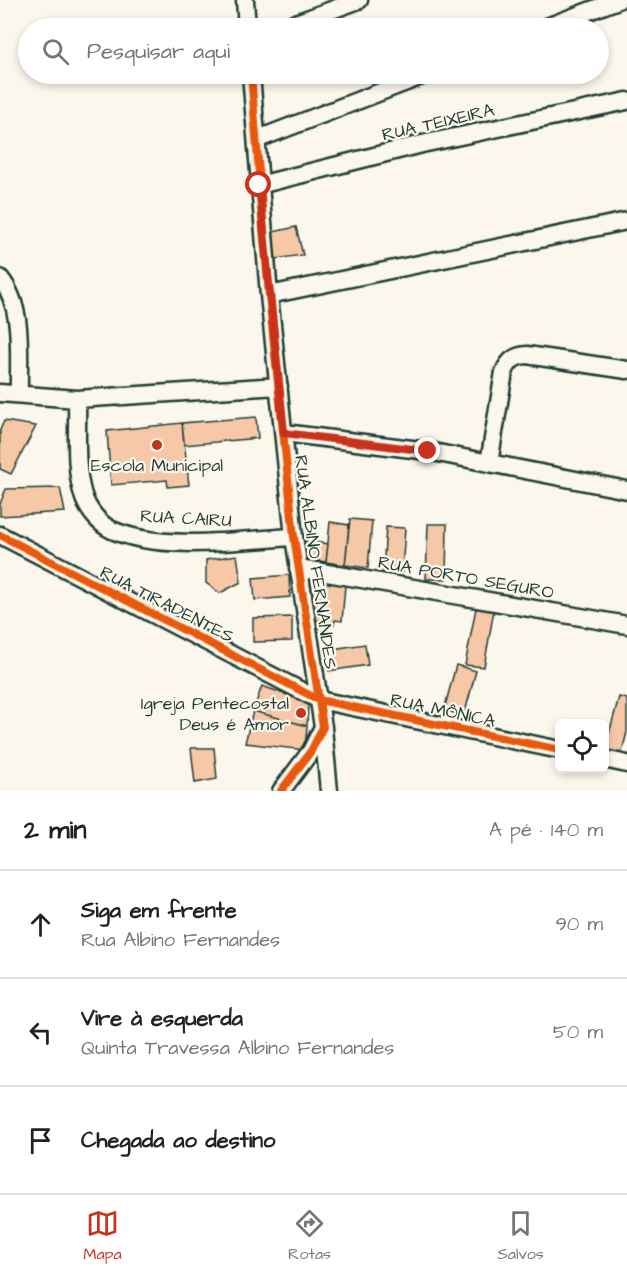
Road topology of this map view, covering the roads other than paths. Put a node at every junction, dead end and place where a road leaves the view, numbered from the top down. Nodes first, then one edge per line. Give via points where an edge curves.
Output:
1 (244, 0) edge
2 (359, 0) edge
3 (618, 0) edge
4 (246, 18) edge
5 (310, 18) edge
6 (570, 18) edge
7 (252, 84) edge
8 (401, 84) edge
9 (627, 101) edge
10 (258, 139) junction
11 (259, 185) junction
12 (627, 221) edge
13 (0, 278) edge
14 (269, 295) junction
15 (627, 370) edge
16 (279, 386) junction
17 (0, 393) edge
18 (19, 394) junction
19 (77, 399) junction
20 (284, 433) junction
21 (489, 463) junction
22 (627, 490) edge
23 (0, 535) edge
24 (294, 537) junction
25 (298, 568) junction
26 (627, 625) edge
27 (319, 700) junction
28 (323, 727) junction
29 (555, 749) edge
30 (609, 760) edge
31 (627, 764) edge
32 (280, 791) edge
33 (329, 791) edge

1 - 4 street
2 - 5 street
3 - 6 street
7 - 10 street, RUA ALBINO FERNANDES
8 - 10 street
9 - 11 street, RUA TEIXEIRA via 422,144
10 - 11 street, RUA ALBINO FERNANDES
11 - 14 street, RUA ALBINO FERNANDES
12 - 14 street
13 - 18 street via 16,306
14 - 16 street, RUA ALBINO FERNANDES
15 - 21 street via 527,356 509,361
16 - 19 street
16 - 20 street, RUA ALBINO FERNANDES
17 - 18 street
18 - 19 street
19 - 24 street, RUA CAIRU via 83,495 91,513 110,529 177,541
20 - 21 street via 428,451
20 - 24 street, RUA ALBINO FERNANDES
21 - 22 street
23 - 27 street, RUA TIRADENTES
24 - 25 street, RUA ALBINO FERNANDES
25 - 26 street, RUA PORTO SEGURO
25 - 27 street, RUA ALBINO FERNANDES
27 - 28 street, RUA ALBINO FERNANDES
27 - 29 street, RUA MÔNICA
28 - 32 street via 311,751
28 - 33 street, RUA ALBINO FERNANDES
30 - 31 street

